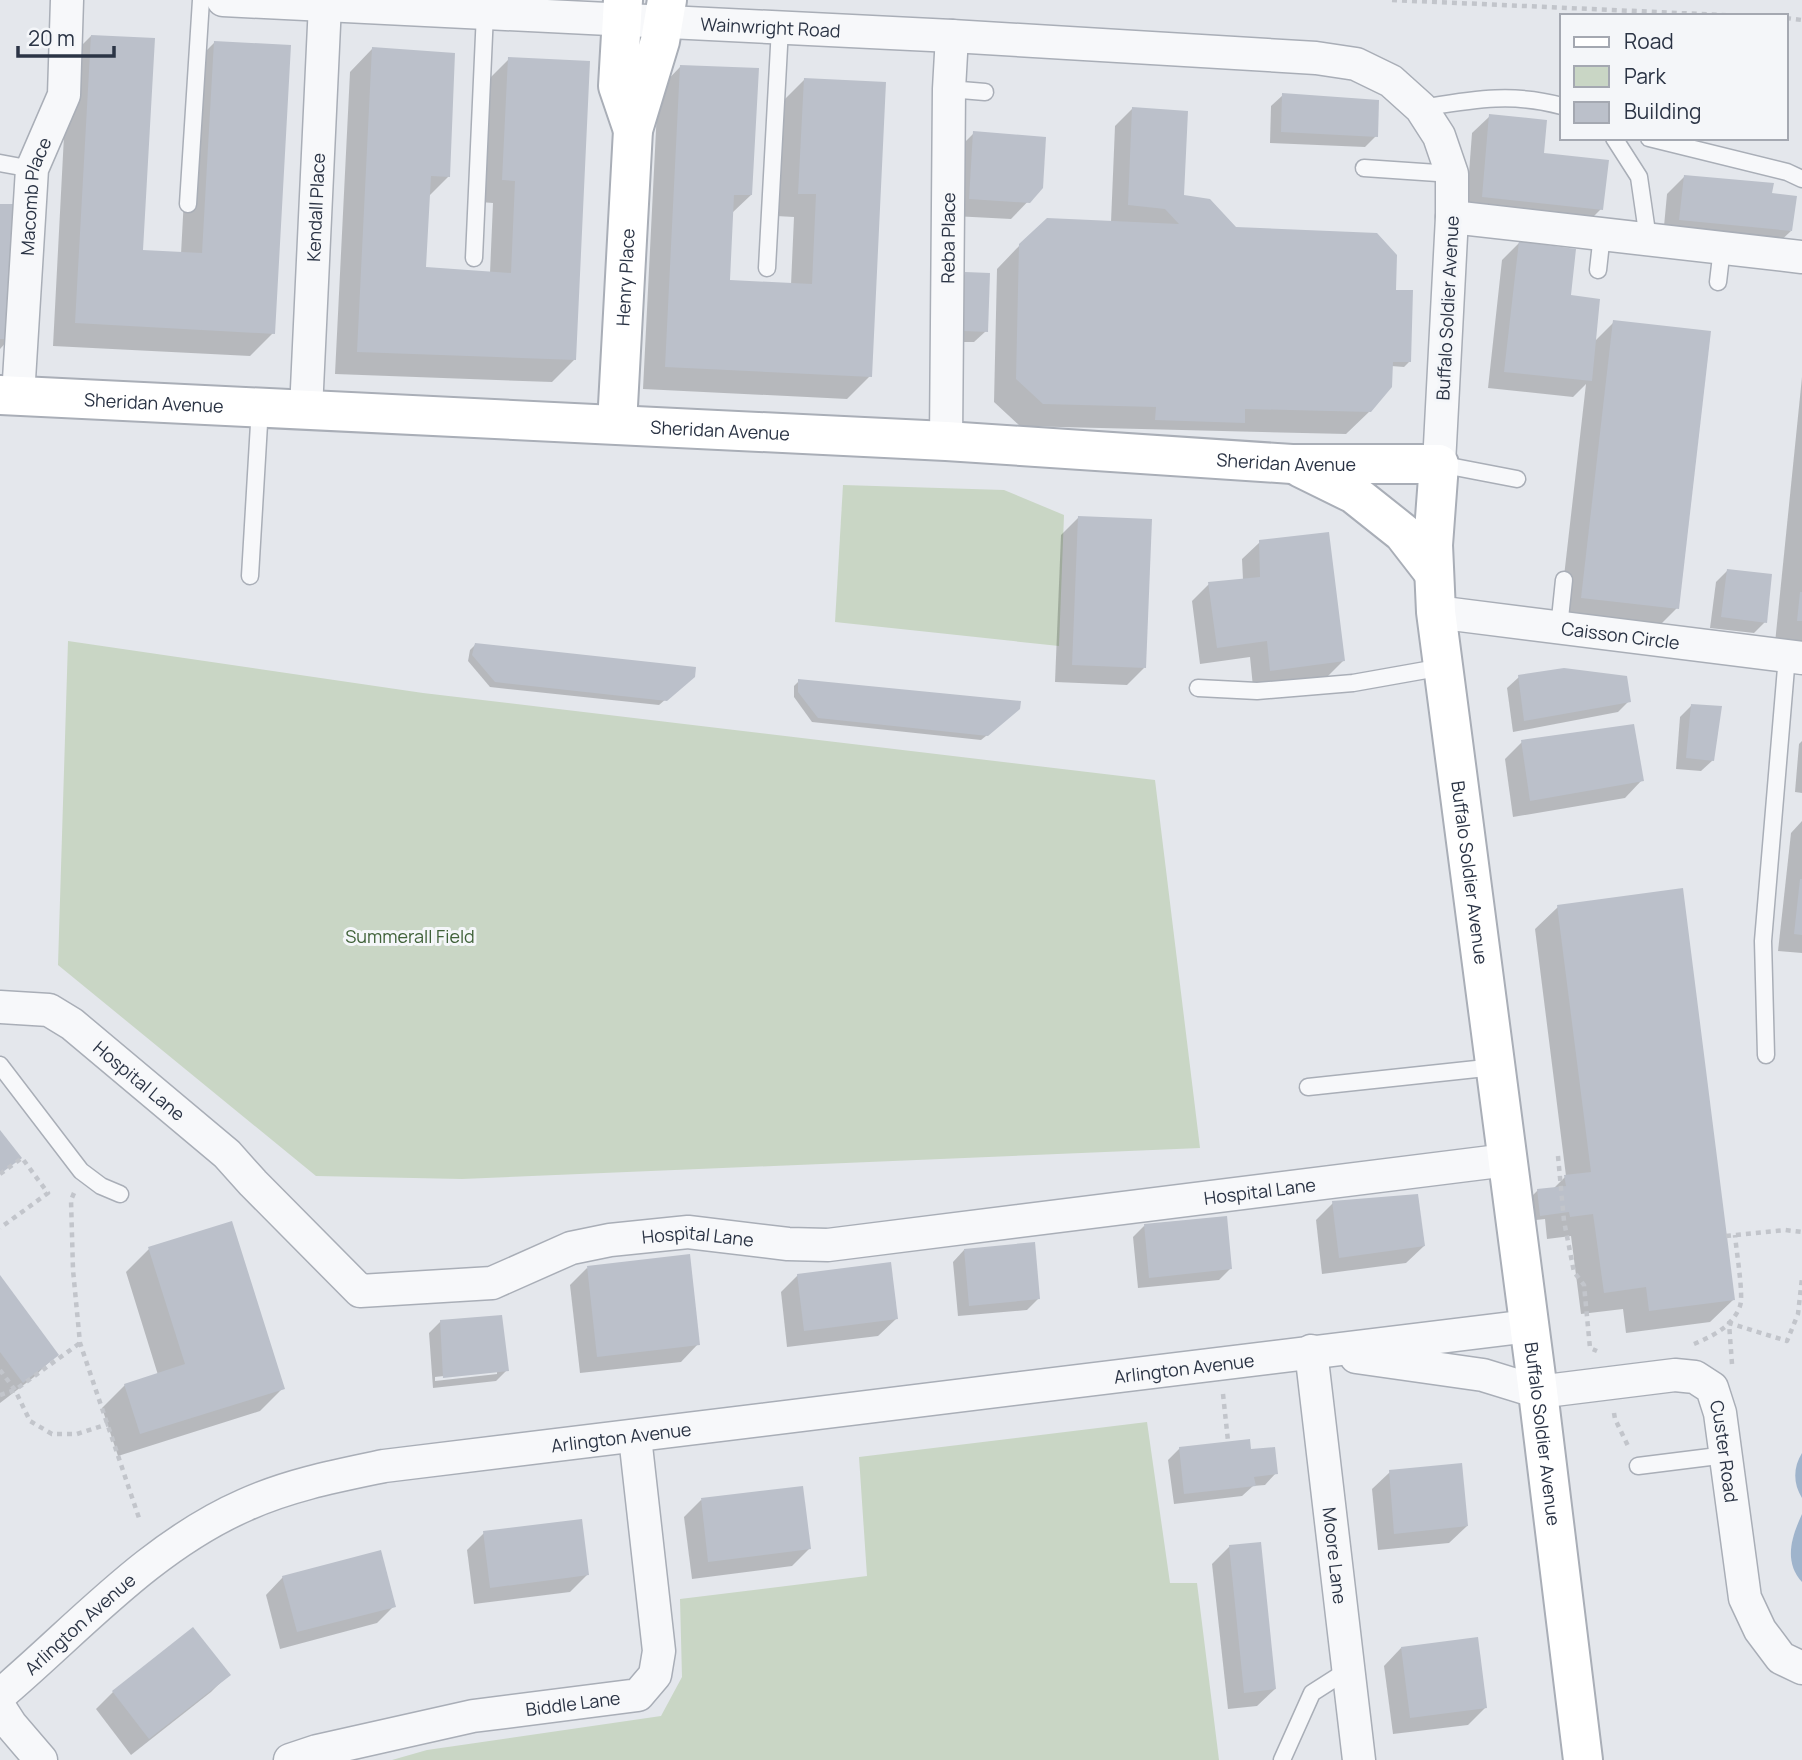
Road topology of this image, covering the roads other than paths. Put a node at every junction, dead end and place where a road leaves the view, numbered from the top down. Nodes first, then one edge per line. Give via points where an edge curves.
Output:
1 (67, 0) edge
2 (201, 0) edge
3 (223, 0) edge
4 (326, 5) junction
5 (622, 10) edge
6 (665, 11) edge
7 (485, 13) junction
8 (780, 28) junction
9 (952, 36) junction
10 (1316, 58) joint
11 (949, 89) junction
12 (985, 92) dead end
13 (1560, 105) edge
14 (1421, 108) junction
15 (633, 130) junction
16 (1615, 140) edge
17 (1657, 140) edge
18 (0, 163) edge
19 (1364, 168) dead end
20 (32, 169) junction
21 (1452, 174) junction
22 (1802, 179) edge
23 (188, 204) dead end
24 (1452, 217) junction
25 (1602, 234) junction
26 (1648, 239) junction
27 (1721, 248) junction
28 (1802, 257) edge
29 (474, 258) dead end
30 (766, 268) dead end
31 (1598, 270) dead end
32 (1718, 282) dead end
33 (9, 395) edge
34 (260, 407) junction
35 (306, 410) junction
36 (617, 424) junction
37 (946, 441) junction
38 (1292, 464) junction
39 (1439, 464) junction
40 (1517, 479) dead end
41 (1434, 573) junction
42 (250, 576) dead end
43 (1564, 580) dead end
44 (1436, 612) junction
45 (1559, 628) junction
46 (1794, 657) edge
47 (1443, 667) junction
48 (1198, 688) dead end
49 (0, 1007) edge
50 (1766, 1055) dead end
51 (0, 1065) edge
52 (1495, 1067) junction
53 (1308, 1087) dead end
54 (1507, 1160) junction
55 (120, 1194) dead end
56 (1529, 1325) junction
57 (1311, 1351) junction
58 (1538, 1392) junction
59 (635, 1437) junction
60 (1726, 1455) junction
61 (1638, 1466) road end
62 (1802, 1668) edge
63 (1348, 1670) junction
64 (0, 1695) edge
65 (0, 1708) edge
66 (41, 1760) edge
67 (290, 1760) edge
68 (1282, 1760) edge
69 (1359, 1760) edge
70 (1583, 1760) edge

1 - 20 street, Macomb Place via 64,95
2 - 23 lane
3 - 4 street, Wainwright Road
4 - 7 street, Wainwright Road
4 - 35 street, Kendall Place
5 - 6 street, Wainwright Road
5 - 7 street, Wainwright Road
5 - 15 street, Henry Place via 618,86
6 - 8 street, Wainwright Road
6 - 15 street, Henry Place
7 - 29 lane
8 - 9 street, Wainwright Road
8 - 30 lane
9 - 10 street, Wainwright Road
9 - 11 street, Reba Place
10 - 14 street, Buffalo Soldier Avenue via 1356,64 1391,81
11 - 12 lane
11 - 37 street, Reba Place
13 - 14 lane via 1493,97
14 - 21 street, Buffalo Soldier Avenue via 1439,136
15 - 36 street, Henry Place
16 - 26 lane via 1639,177
17 - 22 lane
18 - 20 lane
19 - 21 lane
20 - 33 street, Macomb Place
21 - 24 street, Buffalo Soldier Avenue
24 - 25 street
24 - 39 street, Buffalo Soldier Avenue
25 - 26 street
25 - 31 lane
26 - 27 street
27 - 28 street
27 - 32 lane
33 - 34 street, Sheridan Avenue
34 - 35 street, Sheridan Avenue
34 - 42 lane
35 - 36 street, Sheridan Avenue
36 - 37 street, Sheridan Avenue
37 - 38 street, Sheridan Avenue
38 - 39 street, Sheridan Avenue
38 - 41 street via 1353,494 1403,533
39 - 40 lane
39 - 41 street, Buffalo Soldier Avenue
41 - 44 street, Buffalo Soldier Avenue
43 - 45 lane
44 - 45 street, Caisson Circle
44 - 47 street, Buffalo Soldier Avenue
45 - 46 street, Caisson Circle
46 - 50 lane via 1763,941
47 - 48 lane via 1257,691
47 - 52 street, Buffalo Soldier Avenue
49 - 54 street, Hospital Lane via 49,1010 72,1024 132,1086 218,1160 253,1183 359,1291 492,1283 571,1248 610,1240 688,1232 828,1245
51 - 55 lane via 81,1171
52 - 53 lane
52 - 54 street, Buffalo Soldier Avenue
54 - 56 street, Buffalo Soldier Avenue
56 - 57 street, Arlington Avenue
56 - 58 street, Buffalo Soldier Avenue
57 - 58 street, Arlington Avenue via 1483,1375
57 - 59 street, Arlington Avenue
57 - 63 street, Moore Lane
58 - 60 street, Custer Road via 1675,1375 1695,1377 1712,1388
58 - 70 street, Buffalo Soldier Avenue
59 - 64 street, Arlington Avenue via 384,1466 314,1480 244,1505 183,1539 125,1583
59 - 67 street, Biddle Lane via 659,1651 655,1675 638,1695 473,1716
60 - 61 lane
60 - 62 street, Custer Road via 1745,1598 1760,1630 1781,1657
63 - 68 lane via 1312,1693
63 - 69 street, Moore Lane
65 - 66 street

